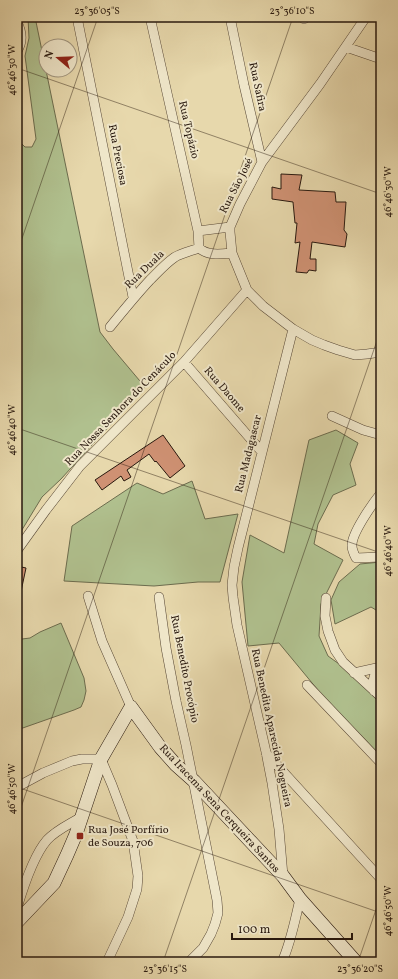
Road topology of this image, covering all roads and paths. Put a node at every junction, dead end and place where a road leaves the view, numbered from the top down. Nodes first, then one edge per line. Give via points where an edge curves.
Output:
1 (77, 17) edge
2 (150, 17) edge
3 (230, 17) edge
4 (366, 17) edge
5 (18, 21) edge
6 (346, 47) junction
7 (17, 51) edge
8 (381, 59) edge
9 (262, 162) junction
10 (230, 227) junction
11 (198, 231) junction
12 (199, 248) junction
13 (232, 253) junction
14 (247, 290) junction
15 (134, 297) junction
16 (110, 327) dead end
17 (293, 329) junction
18 (381, 352) edge
19 (184, 362) junction
20 (332, 416) dead end
21 (381, 435) edge
22 (262, 452) junction
23 (381, 493) edge
24 (18, 549) edge
25 (381, 557) edge
26 (232, 585) joint
27 (88, 596) dead end
28 (159, 597) dead end
29 (326, 598) dead end
30 (381, 667) edge
31 (354, 672) junction
32 (307, 685) dead end
33 (374, 691) junction
34 (381, 697) edge
35 (131, 707) junction
36 (186, 744) junction
37 (266, 752) junction
38 (101, 759) junction
39 (381, 764) edge
40 (178, 767) junction
41 (194, 781) junction
42 (17, 787) edge
43 (211, 800) junction
44 (81, 817) junction
45 (202, 822) junction
46 (283, 876) junction
47 (381, 879) edge
48 (300, 899) junction
49 (17, 908) edge
50 (17, 922) edge
51 (107, 962) edge
52 (189, 962) edge
53 (282, 962) edge
54 (356, 962) edge

1 - 15 street, Rua Preciosa
2 - 11 street, Rua Topázio
3 - 9 street, Rua Safira
4 - 6 street, Rua São José
5 - 7 street via 22,36
6 - 8 street
6 - 9 street, Rua São José
9 - 10 street, Rua São José
10 - 11 street
10 - 13 street, Rua São José
11 - 12 street, Rua Topázio
12 - 13 street via 213,254
12 - 15 street, Rua Duala via 166,264
13 - 14 street, Rua São José
14 - 17 street, Rua São José
14 - 19 street, Rua Nossa Senhora do Cenáculo
15 - 16 street, Rua Duala
17 - 18 street, Rua São José via 312,340 355,355
17 - 22 street, Rua Madagascar
19 - 22 street, Rua Daome
19 - 24 street, Rua Nossa Senhora do Cenáculo via 80,466
20 - 21 street
22 - 26 street, Rua Madagascar via 238,548
23 - 25 street via 366,515 352,546 356,558
26 - 37 street, Rua Benedita Aparecida Nogueira via 238,625
27 - 35 street, Rua Iracema Sena Cerqueira Santos via 102,641
28 - 36 street, Rua Benedito Procópio via 166,648
29 - 31 street via 325,616 335,650
30 - 31 street
30 - 33 street via 373,679
31 - 33 street
32 - 39 street
33 - 34 street
35 - 38 main road
35 - 40 main road, Rua Iracema Sena Cerqueira Santos
36 - 40 street, Rua Benedito Procópio via 184,760
36 - 41 street, Rua Benedito Procópio
37 - 46 street, Rua Benedita Aparecida Nogueira via 279,829
37 - 47 street
38 - 42 street via 72,761
38 - 44 main road
38 - 51 street via 133,841 138,876 137,889 128,917
40 - 41 main road, Rua Iracema Sena Cerqueira Santos
41 - 43 main road, Rua Iracema Sena Cerqueira Santos
41 - 45 street, Rua Benedito Procópio
43 - 45 street via 205,809
43 - 46 main road, Rua Iracema Sena Cerqueira Santos
44 - 49 street via 47,840 29,872
44 - 50 main road via 54,883
45 - 52 street, Rua Benedito Procópio via 218,912 203,948
46 - 48 main road, Rua Iracema Sena Cerqueira Santos
48 - 53 street
48 - 54 main road, Rua Iracema Sena Cerqueira Santos

